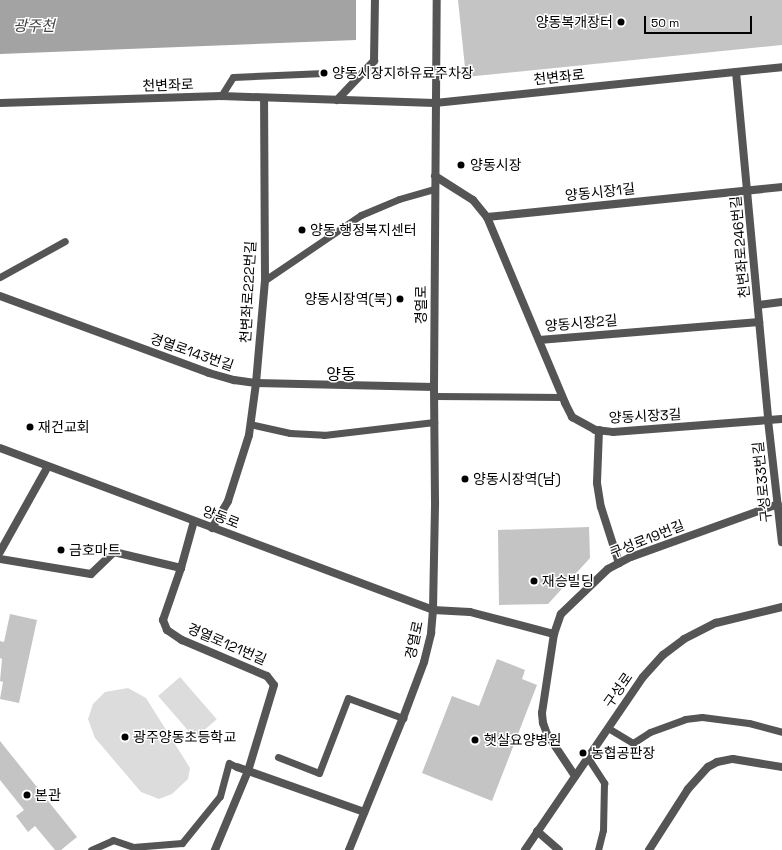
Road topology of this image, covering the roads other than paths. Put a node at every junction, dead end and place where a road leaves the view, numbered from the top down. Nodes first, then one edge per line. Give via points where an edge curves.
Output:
1 (375, 0) edge
2 (436, 0) edge
3 (782, 67) edge
4 (736, 72) junction
5 (324, 73) dead end
6 (221, 96) junction
7 (264, 98) junction
8 (337, 100) junction
9 (0, 102) edge
10 (435, 103) junction
11 (435, 176) junction
12 (782, 187) edge
13 (435, 189) junction
14 (748, 190) junction
15 (487, 217) junction
16 (65, 241) dead end
17 (0, 277) edge
18 (265, 280) junction
19 (0, 296) edge
20 (782, 302) edge
21 (758, 305) junction
22 (759, 322) junction
23 (538, 340) junction
24 (256, 383) junction
25 (434, 391) junction
26 (562, 397) junction
27 (782, 419) edge
28 (768, 420) junction
29 (434, 422) junction
30 (250, 424) junction
31 (599, 430) junction
32 (0, 448) edge
33 (48, 466) junction
34 (778, 504) junction
35 (194, 521) junction
36 (212, 528) junction
37 (782, 542) edge
38 (0, 552) edge
39 (0, 560) edge
40 (618, 563) junction
41 (181, 568) junction
42 (782, 607) edge
43 (433, 610) junction
44 (554, 634) junction
45 (403, 718) junction
46 (608, 728) junction
47 (782, 732) edge
48 (278, 757) dead end
49 (588, 758) junction
50 (237, 767) joint
51 (782, 767) edge
52 (248, 771) junction
53 (575, 776) junction
54 (364, 812) junction
55 (537, 831) junction
56 (91, 850) edge
57 (215, 850) edge
58 (349, 850) edge
59 (525, 850) edge
60 (559, 850) edge
61 (598, 850) edge
62 (649, 850) edge

1 - 8 street via 374,61
2 - 10 street, 경열로
3 - 4 street, 천변좌로
4 - 10 street, 천변좌로
4 - 14 street, 천변좌로246번길
5 - 6 lane via 233,77
6 - 7 street, 천변좌로
6 - 9 street, 천변좌로
7 - 8 street, 천변좌로
7 - 18 street, 천변좌로222번길
8 - 10 street, 천변좌로
10 - 11 street, 경열로
11 - 13 street, 경열로
11 - 15 street via 473,200
12 - 14 street, 양동시장1길
13 - 18 lane via 399,199 362,215
13 - 25 street, 경열로
14 - 15 street, 양동시장1길
14 - 21 street, 천변좌로246번길
15 - 23 street, 양동시장2길
16 - 17 lane
18 - 24 street, 천변좌로222번길
19 - 24 street, 경열로143번길 via 209,373
20 - 21 street
21 - 22 street, 천변좌로246번길
22 - 23 street, 양동시장2길
22 - 28 street, 천변좌로246번길
23 - 26 street, 양동시장3길
24 - 25 street, 경열로143번길
24 - 30 street, 천변좌로222번길
25 - 26 lane
25 - 29 street, 경열로
26 - 31 street, 양동시장3길 via 572,416 584,425
27 - 28 street, 양동시장3길
28 - 31 street, 양동시장3길 via 612,432
28 - 34 street, 구성로33번길
29 - 30 lane via 324,435 290,433
29 - 43 street, 경열로
30 - 36 street, 천변좌로222번길 via 249,435 228,501
31 - 40 street via 597,483 601,507
32 - 33 street, 양동로
33 - 35 street, 양동로
33 - 38 street
34 - 37 street, 구성로33번길
34 - 40 street, 구성로19번길
35 - 36 street, 양동로
35 - 41 street
36 - 43 street, 양동로
39 - 41 street via 91,574 114,552
40 - 44 street, 구성로19번길 via 608,569 561,614
41 - 52 street, 경열로121번길 via 163,620 167,630 182,640 268,676 274,684
42 - 46 street, 구성로 via 716,623 684,639 663,655 643,677
43 - 44 street via 470,612
43 - 45 street, 경열로 via 429,646
44 - 53 street, 구성로19번길 via 542,713 543,723 547,734
45 - 48 lane via 348,698 319,773
45 - 54 street, 경열로
46 - 47 lane via 633,743 650,732 685,719 702,717 749,723
46 - 49 street, 구성로
49 - 53 street, 구성로
49 - 61 lane via 604,783 603,830
50 - 52 street
50 - 56 lane via 229,763 220,796 182,843 133,847 113,840
51 - 62 street via 733,759 708,766 688,789
52 - 54 street
52 - 57 street
53 - 55 street, 구성로
54 - 58 street, 경열로
55 - 59 street, 구성로
55 - 60 street

